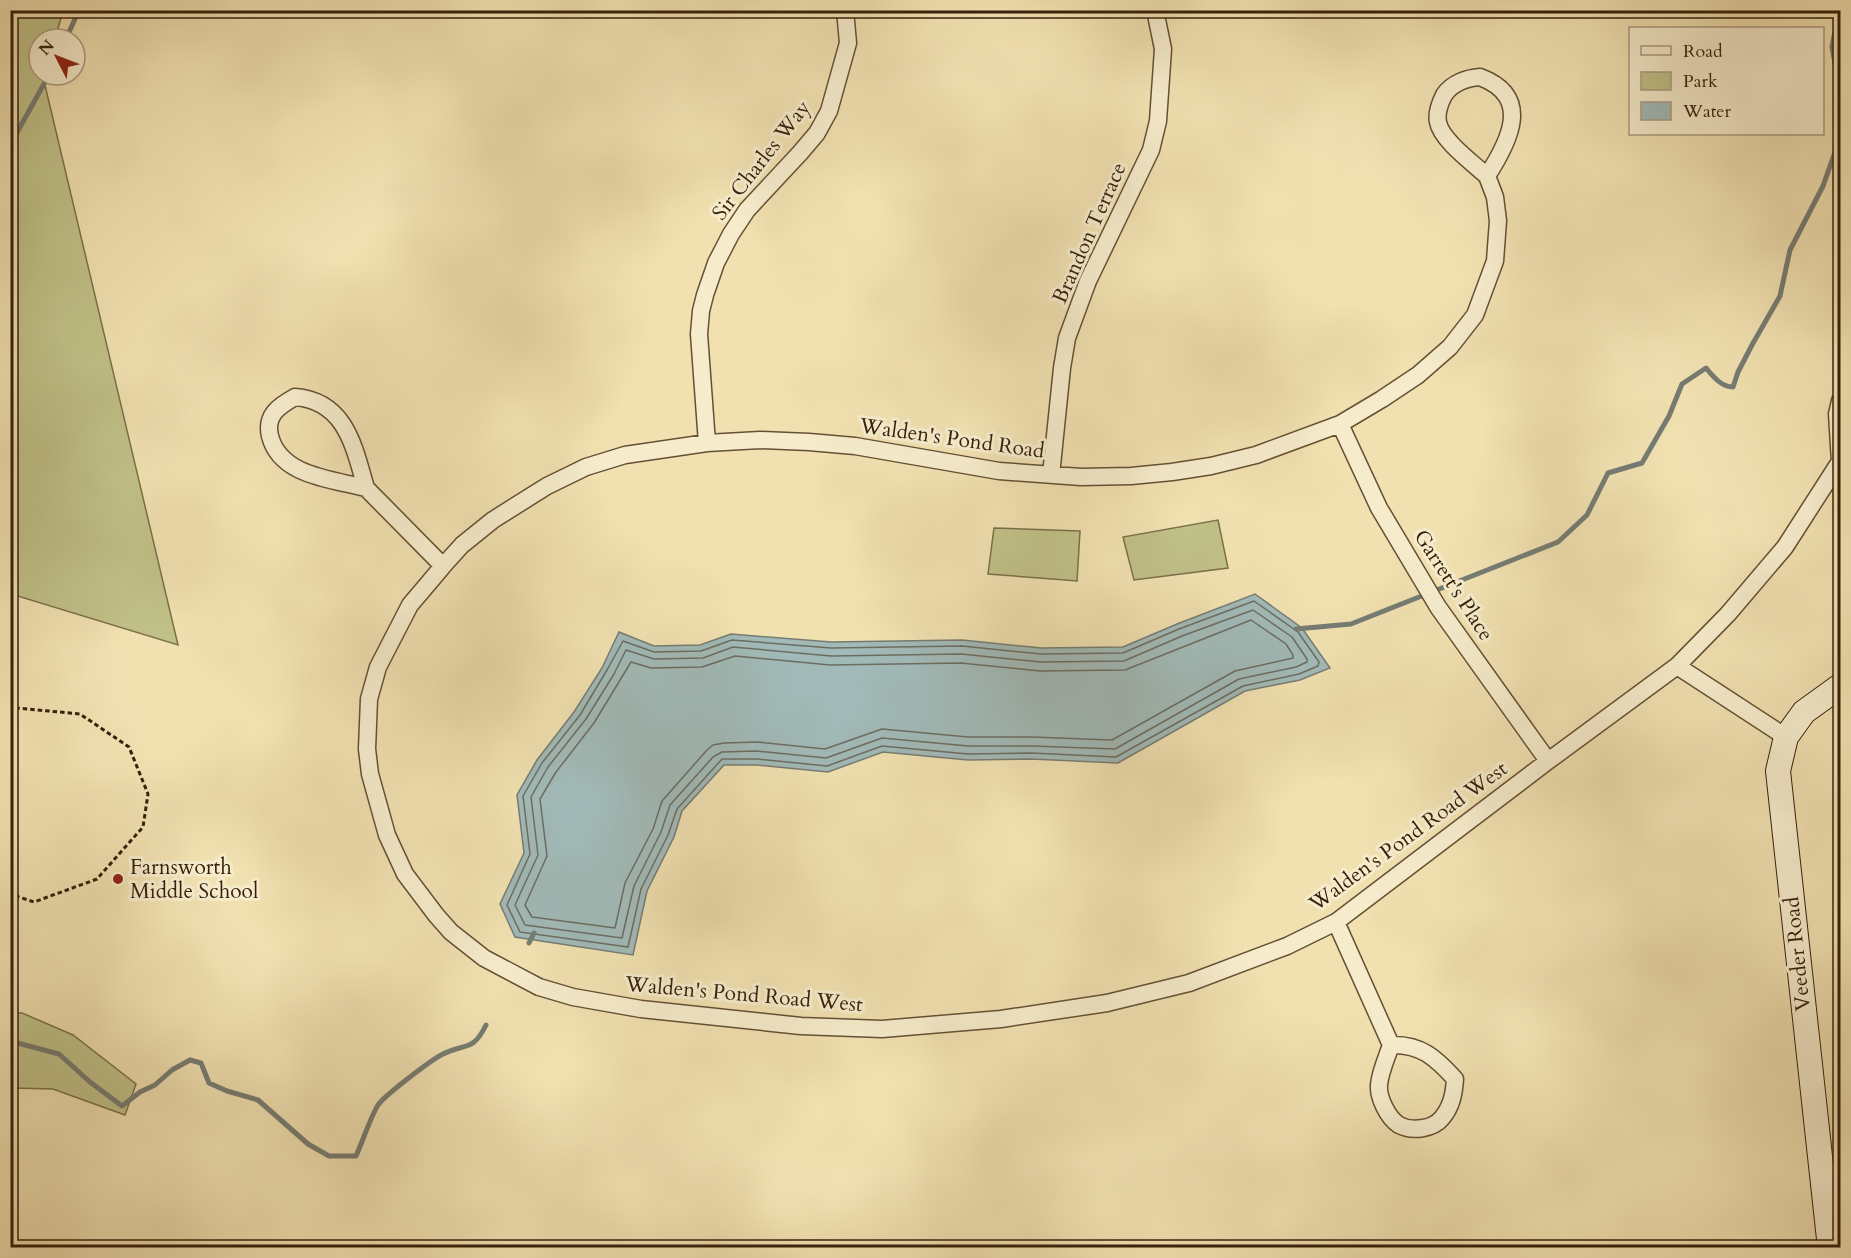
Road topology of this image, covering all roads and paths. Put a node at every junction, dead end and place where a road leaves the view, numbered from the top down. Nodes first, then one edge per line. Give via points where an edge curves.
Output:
1 (19, 10) edge
2 (845, 10) edge
3 (1155, 10) edge
4 (10, 35) edge
5 (1487, 176) junction
6 (1840, 401) edge
7 (1340, 424) junction
8 (707, 443) junction
9 (1840, 463) edge
10 (1051, 475) junction
11 (561, 479) joint
12 (366, 488) junction
13 (442, 566) junction
14 (1677, 666) junction
15 (1840, 686) edge
16 (10, 702) edge
17 (1786, 737) junction
18 (1548, 761) junction
19 (10, 894) edge
20 (1336, 922) junction
21 (1391, 1045) junction
22 (1830, 1248) edge

1 - 4 path
2 - 8 street, Sir Charles Way via 848,43 829,111 817,133 747,210 716,263 705,295 699,334
3 - 10 street, Brandon Terrace via 1163,49 1158,121 1151,150 1088,281 1067,338
5 - 5 street via 1453,145 1437,122 1438,107 1445,93 1455,84 1480,77 1500,88 1511,104 1513,118 1504,150
5 - 7 street, Walden's Pond Road via 1498,221 1495,261 1475,315 1450,347 1418,375
6 - 9 street, Walden's Pond Road West
7 - 10 street, Walden's Pond Road via 1256,455 1211,466 1131,476
7 - 18 street, Garrett's Place via 1379,508 1438,607
8 - 10 street, Walden's Pond Road via 760,440 855,446 999,471
8 - 11 street, Walden's Pond Road via 625,455
9 - 14 street, Walden's Pond Road West via 1785,547
11 - 13 street, Walden's Pond Road West via 493,520
12 - 12 street via 303,472 284,461 273,448 268,428 279,406 295,397 307,398 321,403 341,421 352,441
12 - 13 street
13 - 20 street, Walden's Pond Road West via 411,605 378,667 369,699 370,774 387,835 405,874 436,915 484,958 539,987 641,1010 801,1026 882,1029 1001,1019 1107,1003 1189,983 1287,946
14 - 17 street
14 - 18 street, Walden's Pond Road West
15 - 17 street, Veeder Road via 1804,712
16 - 19 path via 17,708 80,714 119,740 129,747 148,794 143,827 97,879 34,902
17 - 22 street, Veeder Road via 1778,771 1779,791
18 - 20 street, Walden's Pond Road West
20 - 21 street
21 - 21 street via 1378,1086 1383,1107 1399,1124 1415,1129 1428,1127 1442,1119 1453,1099 1455,1079 1439,1060 1406,1044

